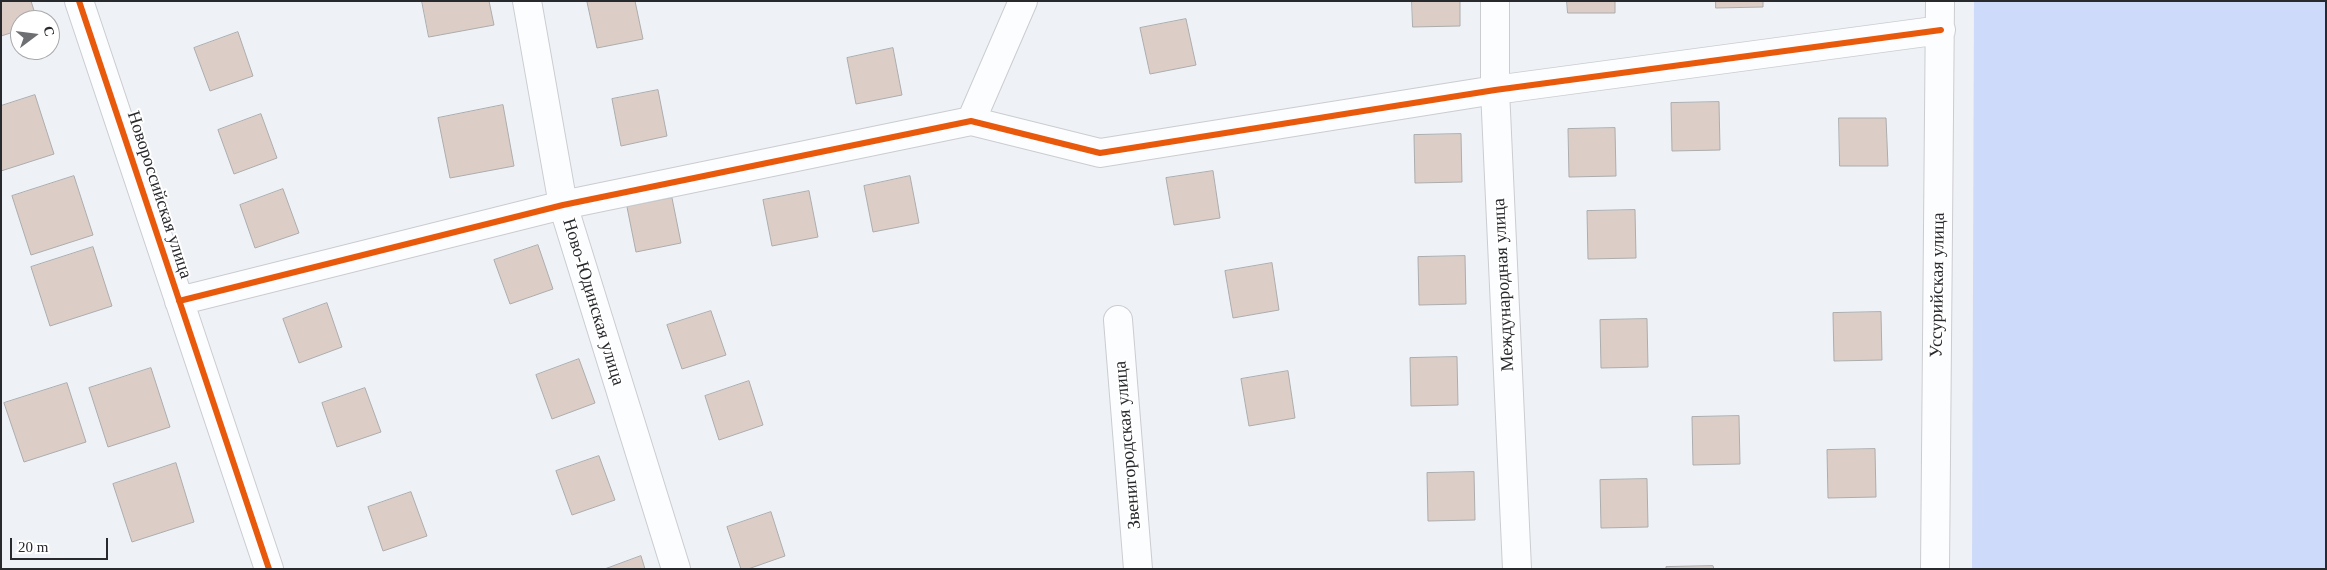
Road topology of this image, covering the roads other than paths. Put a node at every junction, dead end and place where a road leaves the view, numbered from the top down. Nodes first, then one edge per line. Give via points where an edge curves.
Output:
1 (79, 1) edge
2 (527, 1) edge
3 (1023, 1) edge
4 (1495, 1) edge
5 (1940, 1) edge
6 (1941, 30) junction
7 (1495, 90) junction
8 (971, 121) junction
9 (564, 205) junction
10 (179, 301) junction
11 (1118, 320) dead end
12 (270, 569) edge
13 (676, 569) edge
14 (1138, 569) edge
15 (1517, 569) edge
16 (1935, 569) edge

1 - 10 street, Новороссийская улица
2 - 9 street, Ново-Юдинская улица
3 - 8 street
4 - 7 street, Международная улица
5 - 6 street, Уссурийская улица
6 - 7 street
6 - 16 street, Уссурийская улица
7 - 8 street via 1100,153
7 - 15 street, Международная улица
8 - 9 street
9 - 10 street
9 - 13 street, Ново-Юдинская улица
10 - 12 street, Новороссийская улица
11 - 14 street, Звенигородская улица

